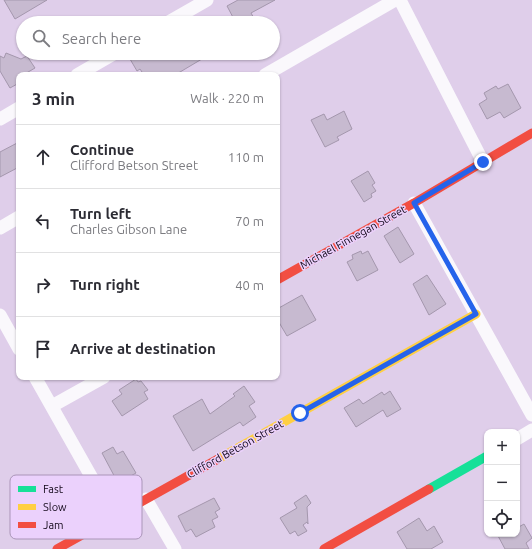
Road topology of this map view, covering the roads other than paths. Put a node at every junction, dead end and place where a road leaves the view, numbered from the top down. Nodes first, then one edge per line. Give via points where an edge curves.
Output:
1 (207, 0) edge
2 (395, 0) edge
3 (400, 0) edge
4 (179, 16) edge
5 (103, 60) edge
6 (82, 72) edge
7 (270, 72) edge
8 (16, 110) edge
9 (0, 119) edge
10 (532, 133) edge
11 (483, 162) junction
12 (414, 203) junction
13 (16, 219) edge
14 (0, 228) edge
15 (280, 278) edge
16 (476, 314) junction
17 (0, 315) edge
18 (16, 344) edge
19 (37, 380) edge
20 (99, 380) edge
21 (52, 406) junction
22 (532, 415) edge
23 (532, 430) edge
24 (520, 437) edge
25 (484, 458) edge
26 (91, 475) edge
27 (146, 499) junction
28 (142, 501) edge
29 (75, 539) edge
30 (57, 549) edge
31 (175, 549) edge
32 (324, 549) edge

1 - 4 street
2 - 7 street
3 - 11 street
5 - 6 street
8 - 9 street
10 - 11 street, Michael Finnegan Street
11 - 12 street, Michael Finnegan Street
12 - 15 street, Michael Finnegan Street
12 - 16 street
13 - 14 street
16 - 22 street
16 - 27 street, Clifford Betson Street
17 - 18 street
19 - 21 street
20 - 21 street
21 - 26 street
23 - 24 street
25 - 32 street
27 - 28 street, Clifford Betson Street
27 - 31 street
29 - 30 street, Clifford Betson Street

